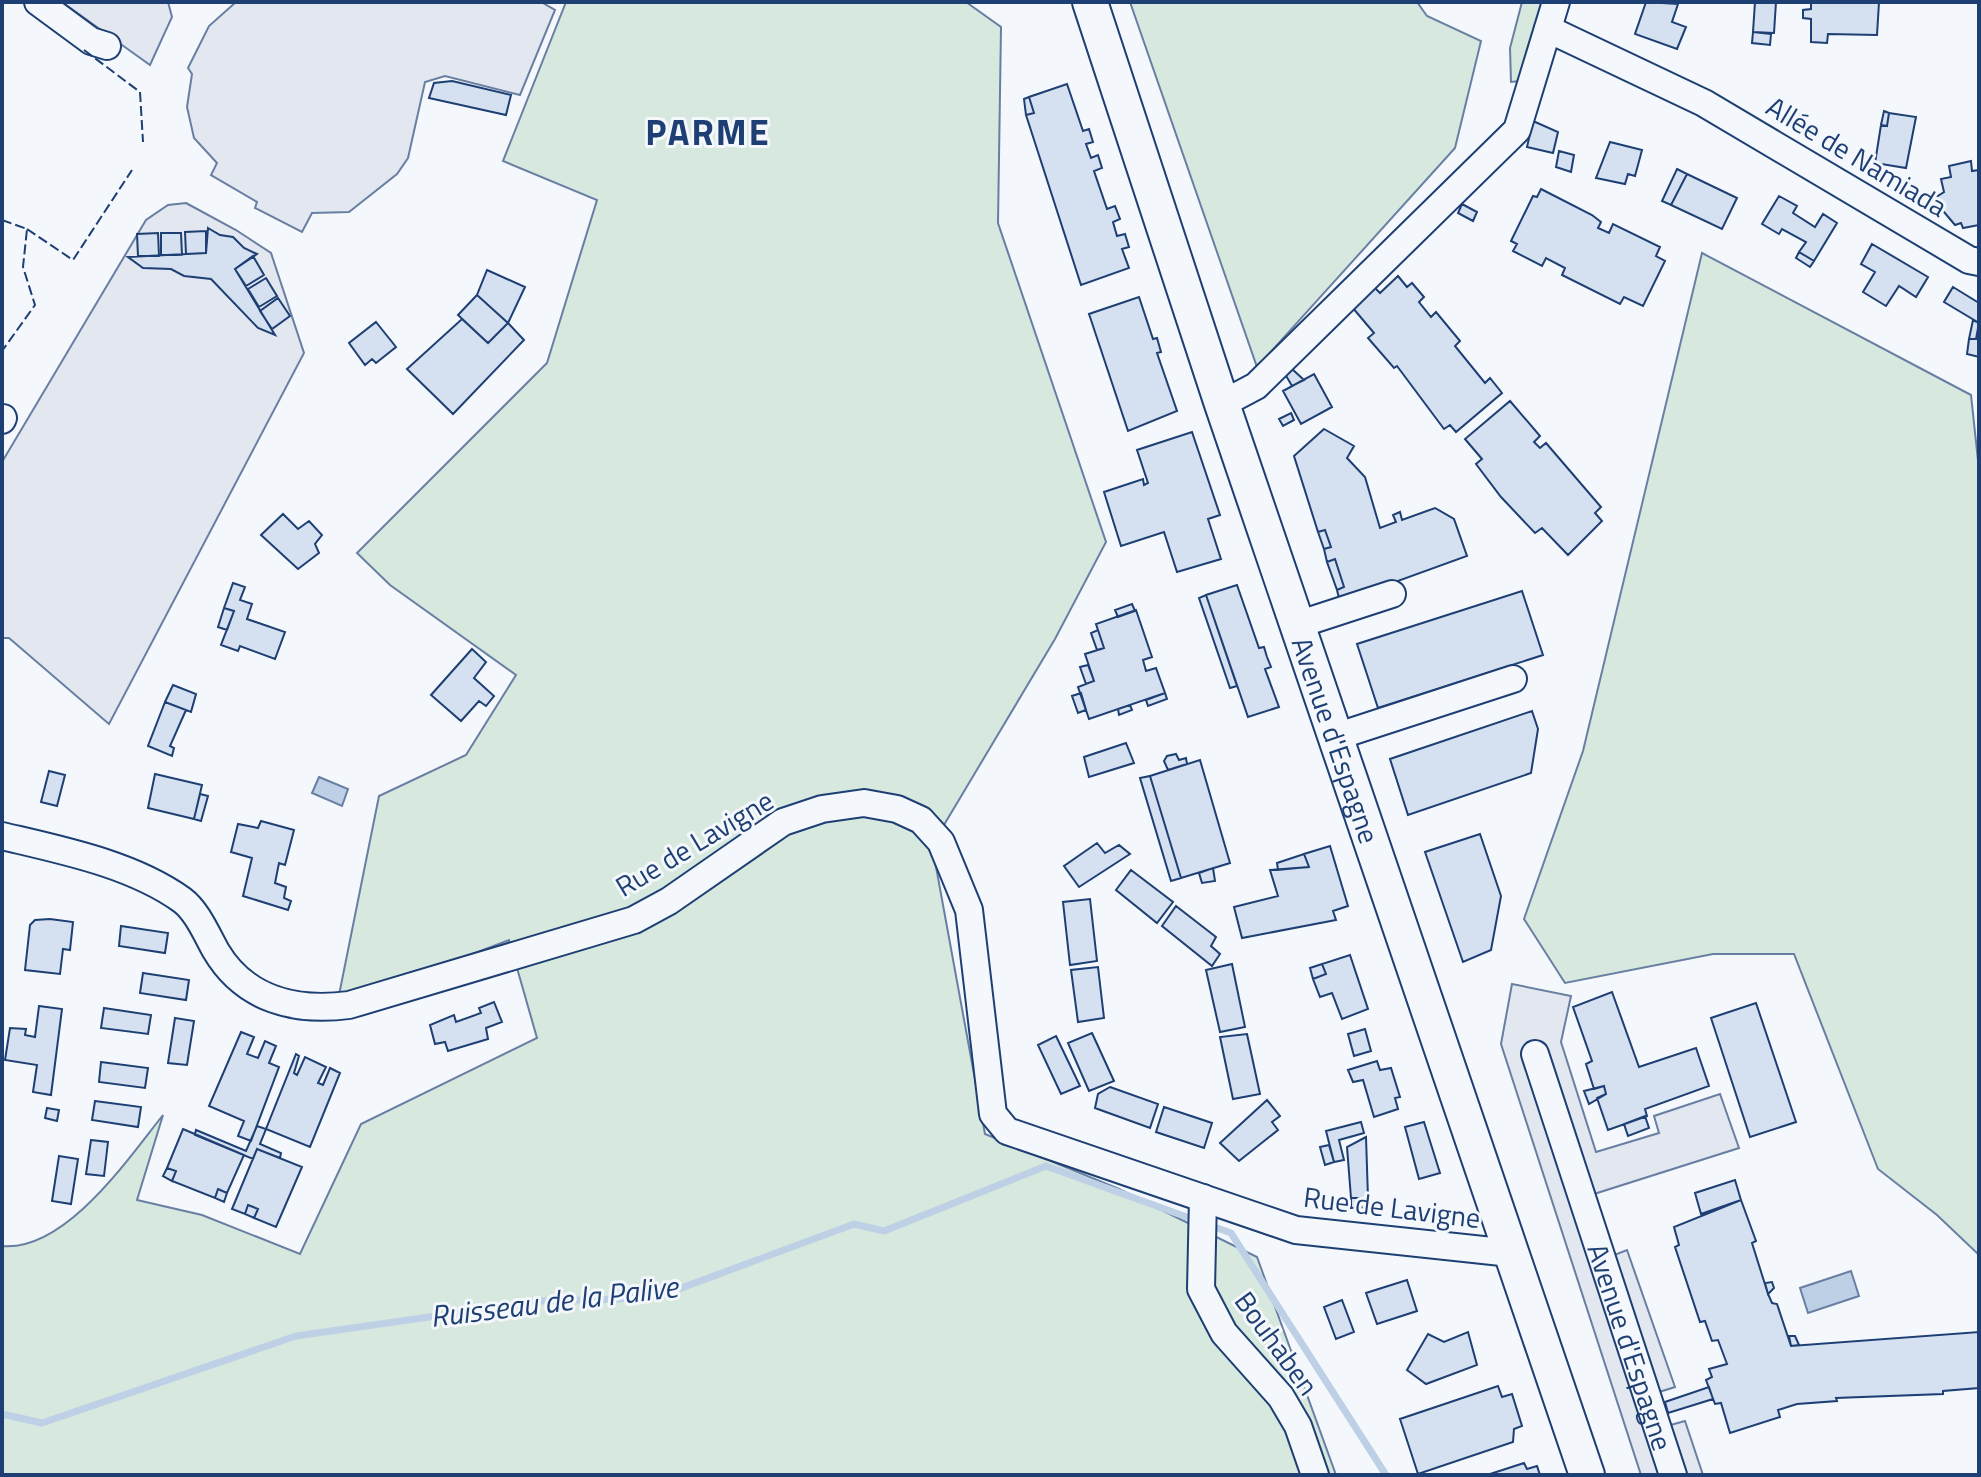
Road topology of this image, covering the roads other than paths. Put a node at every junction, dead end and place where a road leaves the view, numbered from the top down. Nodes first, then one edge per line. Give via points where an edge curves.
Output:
1 (38, 2) edge
2 (57, 2) edge
3 (1090, 2) edge
4 (1556, 2) edge
5 (1548, 29) junction
6 (1979, 262) edge
7 (1222, 404) junction
8 (1392, 594) dead end
9 (1300, 624) junction
10 (1513, 679) dead end
11 (1338, 736) junction
12 (2, 836) edge
13 (1535, 1054) dead end
14 (1202, 1210) junction
15 (1511, 1253) junction
16 (1315, 1475) edge
17 (1587, 1475) edge
18 (1673, 1475) edge

1 - 2 street via 91,41 107,46
3 - 7 main road, Avenue d'Espagne
4 - 5 street
5 - 6 street, Allée de Namiada via 1704,103
5 - 7 street via 1517,130 1256,386
7 - 9 main road, Avenue d'Espagne
8 - 9 street
9 - 11 main road, Avenue d'Espagne
10 - 11 street
11 - 15 main road, Avenue d'Espagne
12 - 14 street, Rue de Lavigne via 103,864 161,887 185,902 227,969 246,987 276,1001 326,1008 634,920 783,822 864,803 897,809 921,820 941,842 969,910 993,1114 1007,1131
13 - 18 street, Avenue d'Espagne
14 - 15 street, Rue de Lavigne via 1296,1230
14 - 16 street, Bouhaben via 1201,1289 1224,1333 1281,1397
15 - 17 main road, Avenue d'Espagne

